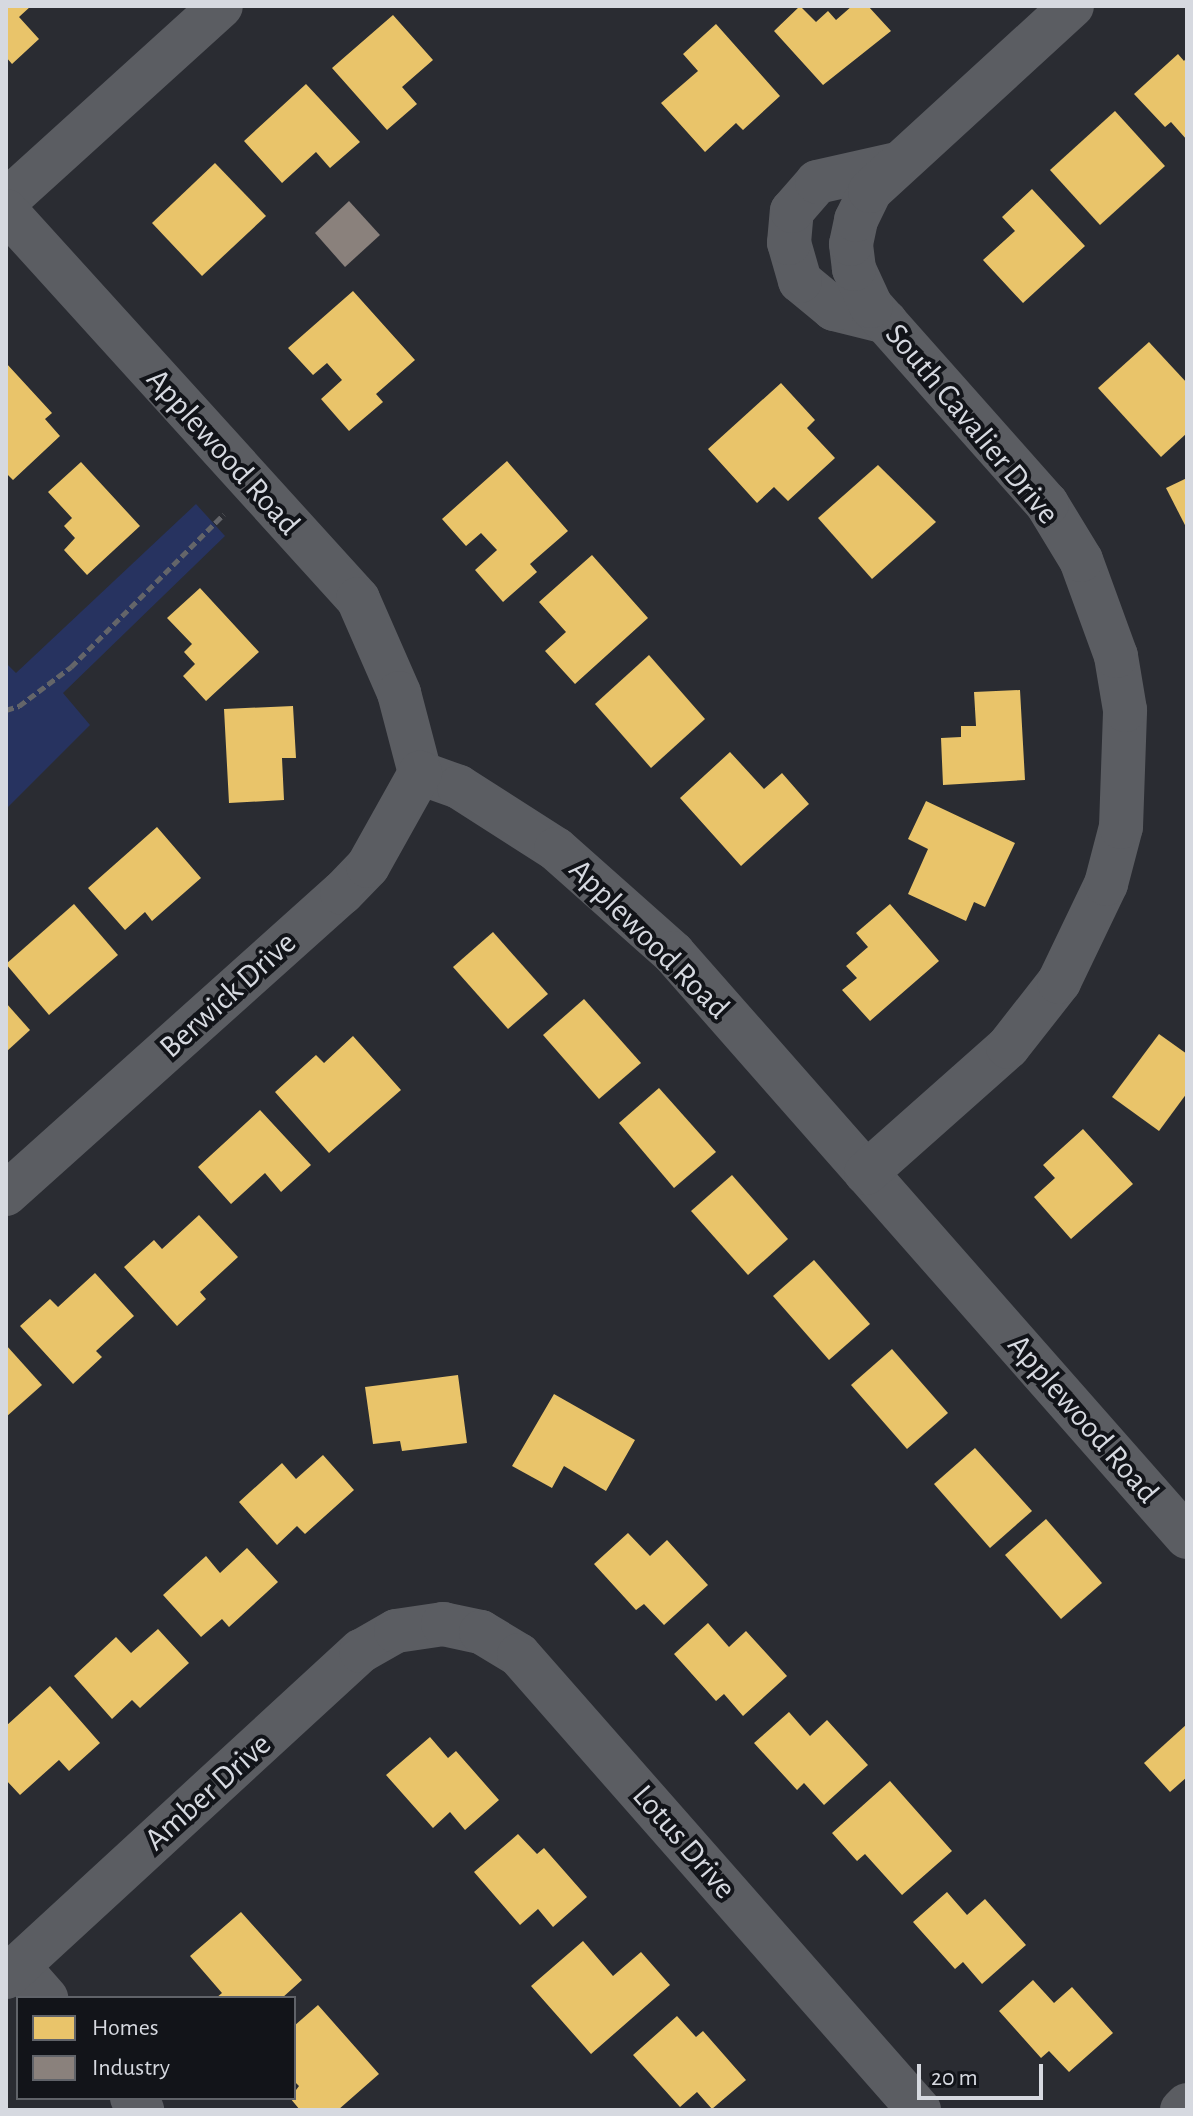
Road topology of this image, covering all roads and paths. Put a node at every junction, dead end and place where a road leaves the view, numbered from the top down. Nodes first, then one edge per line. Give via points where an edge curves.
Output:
1 (221, 6) edge
2 (1072, 6) edge
3 (897, 164) junction
4 (6, 201) edge
5 (6, 211) edge
6 (886, 322) junction
7 (227, 511) dead end
8 (6, 710) edge
9 (420, 773) junction
10 (866, 1173) junction
11 (6, 1194) edge
12 (1187, 1537) edge
13 (420, 1626) joint
14 (12, 1971) edge
15 (43, 1996) edge
16 (1187, 2105) edge
17 (919, 2110) edge
18 (1182, 2110) edge

1 - 4 street
2 - 3 street, South Cavalier Drive
3 - 6 street, South Cavalier Drive via 870,191 851,244 862,292
3 - 6 street via 817,182 792,211 789,243 800,281 834,309
5 - 9 street, Applewood Road via 358,599 399,693
6 - 10 street, South Cavalier Drive via 1047,504 1081,560 1116,656 1127,769 1121,827 1106,884 1059,982 1008,1047
7 - 8 path via 71,667
9 - 10 street, Applewood Road via 459,787 512,818 617,898 673,953
9 - 11 street, Berwick Drive via 389,834 351,884
10 - 12 street, Applewood Road
13 - 14 street, Amber Drive via 396,1631 361,1651
13 - 17 street, Lotus Drive via 443,1624 481,1632 519,1655
14 - 15 street
16 - 18 street

